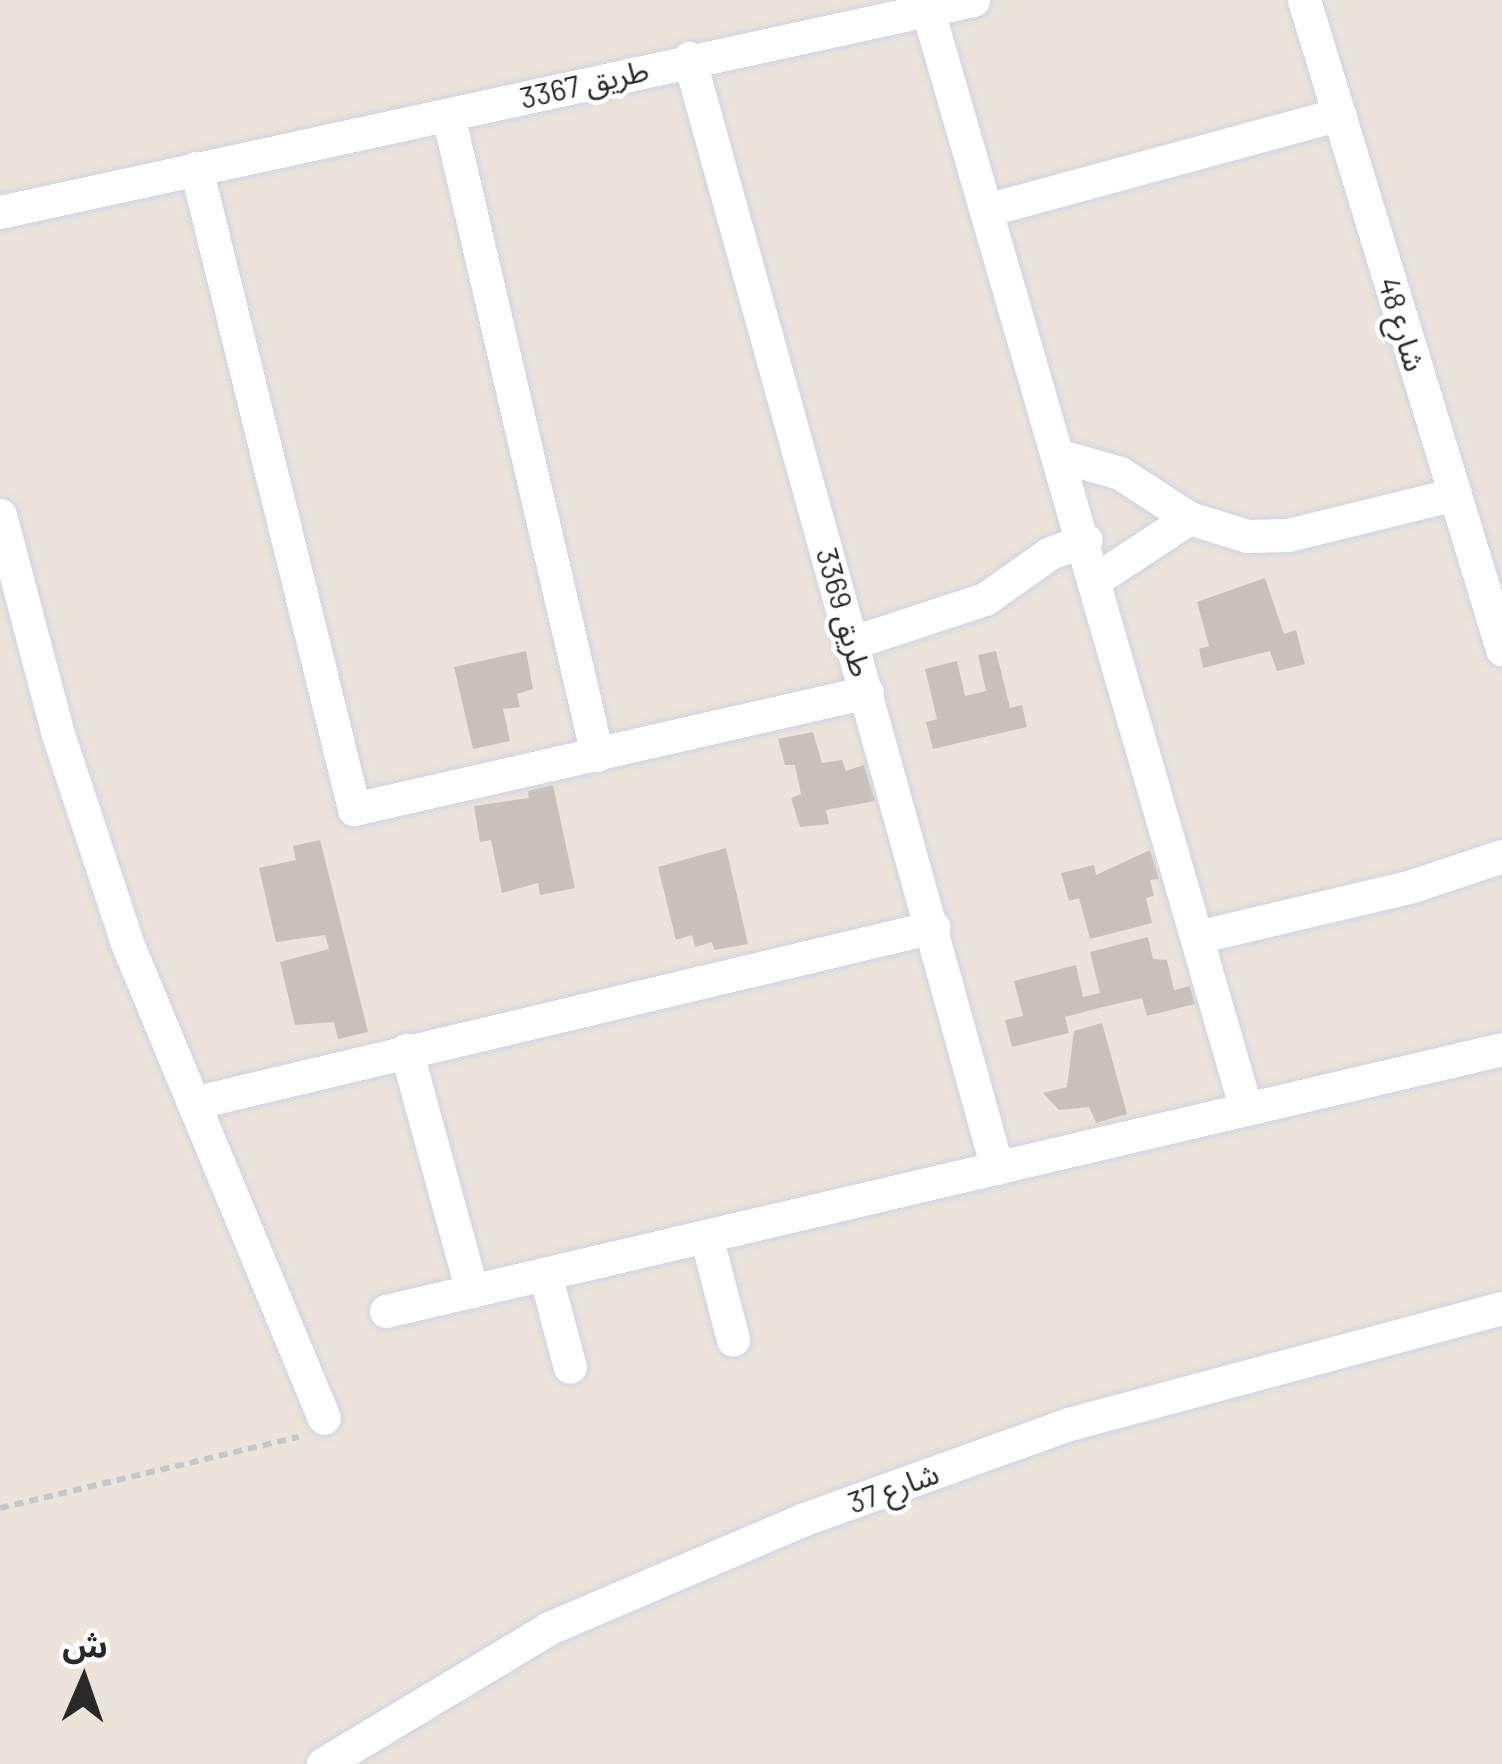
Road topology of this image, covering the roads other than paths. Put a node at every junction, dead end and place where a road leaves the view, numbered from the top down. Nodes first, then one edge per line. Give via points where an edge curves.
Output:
1 (973, 0) edge
2 (1304, 0) edge
3 (928, 11) junction
4 (689, 58) junction
5 (1339, 114) junction
6 (448, 115) junction
7 (196, 168) junction
8 (990, 208) junction
9 (0, 212) edge
10 (1061, 456) junction
11 (1455, 494) junction
12 (0, 514) edge
13 (1189, 518) junction
14 (1086, 540) junction
15 (1098, 578) junction
16 (854, 642) junction
17 (1502, 649) edge
18 (867, 692) junction
19 (597, 755) junction
20 (1502, 856) edge
21 (932, 927) junction
22 (1201, 936) junction
23 (1502, 1049) edge
24 (406, 1050) junction
25 (197, 1102) junction
26 (1246, 1109) junction
27 (997, 1168) junction
28 (706, 1236) junction
29 (544, 1274) junction
30 (472, 1291) junction
31 (1502, 1308) edge
32 (386, 1311) dead end
33 (733, 1340) dead end
34 (570, 1367) dead end
35 (324, 1418) road end
36 (323, 1764) edge

1 - 3 street, طريق 3367
2 - 5 street, شارع 48
3 - 4 street, طريق 3367
3 - 8 street
4 - 6 street, طريق 3367
4 - 16 street, طريق 3369
5 - 8 street
5 - 11 street, شارع 48
6 - 7 street, طريق 3367
6 - 19 street
7 - 9 street, طريق 3367
7 - 19 street via 347,801 366,811
8 - 10 street
10 - 13 street via 1139,482
10 - 14 street
11 - 13 street via 1288,535 1227,533
11 - 17 street, شارع 48
12 - 25 street via 57,731 120,922
13 - 15 street
14 - 15 street
14 - 16 street via 1050,553 985,599
15 - 22 street
16 - 18 street, طريق 3369
18 - 19 street
18 - 21 street, طريق 3369
20 - 22 street
21 - 24 street
21 - 27 street, طريق 3369
22 - 26 street
23 - 26 street
24 - 25 street
24 - 30 street
25 - 35 street
26 - 27 street
27 - 28 street
28 - 29 street
28 - 33 street
29 - 30 street
29 - 34 street
30 - 32 street
31 - 36 street, شارع 37 via 1070,1424 802,1520 549,1628

